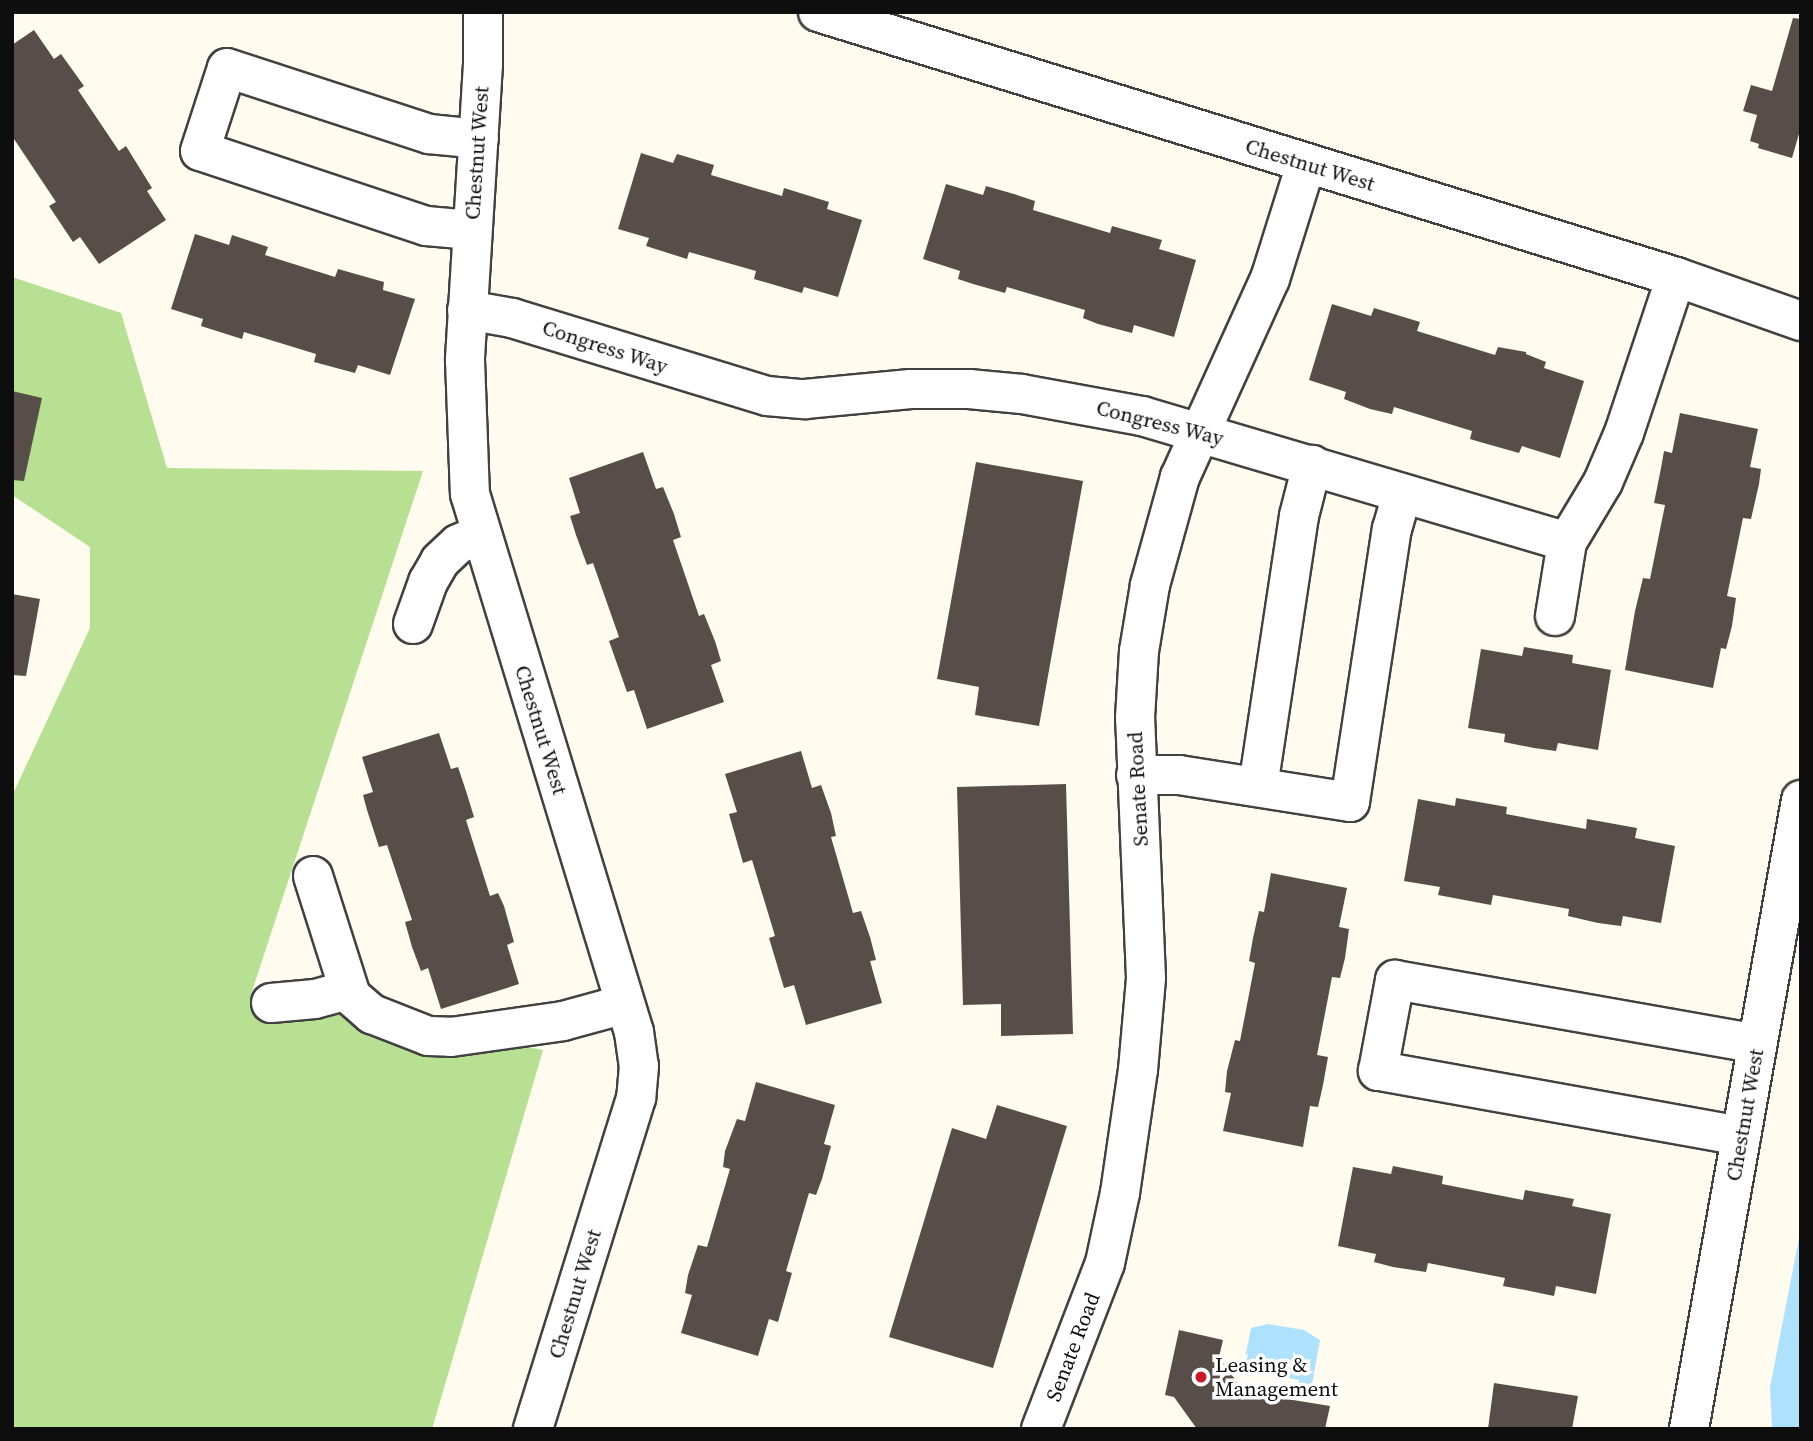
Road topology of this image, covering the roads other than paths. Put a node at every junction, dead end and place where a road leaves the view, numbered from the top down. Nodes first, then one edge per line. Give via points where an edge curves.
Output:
1 (483, 12) edge
2 (818, 12) edge
3 (479, 139) junction
4 (1307, 164) junction
5 (472, 230) junction
6 (1676, 277) junction
7 (467, 310) junction
8 (1801, 321) edge
9 (1200, 431) junction
10 (1312, 465) junction
11 (1402, 493) junction
12 (481, 534) junction
13 (1567, 542) junction
14 (1555, 615) dead end
15 (413, 624) dead end
16 (1136, 775) junction
17 (1258, 787) junction
18 (1801, 800) edge
19 (313, 876) dead end
20 (348, 990) junction
21 (271, 1003) dead end
22 (625, 1004) junction
23 (1757, 1044) junction
24 (1741, 1136) junction
25 (533, 1429) edge
26 (1041, 1429) edge
27 (1689, 1429) edge

1 - 3 street, Chestnut West
2 - 4 street, Chestnut West
3 - 5 street, Chestnut West
3 - 5 street via 429,134 227,68 200,151 426,226
4 - 6 street, Chestnut West
4 - 9 street, Senate Road via 1270,279
5 - 7 street, Chestnut West
6 - 8 street, Chestnut West
6 - 13 street via 1624,433 1603,482
7 - 9 street, Congress Way via 512,318 767,396 805,399 922,389 996,391 1142,416
7 - 12 street, Chestnut West via 468,476
9 - 10 street, Congress Way
9 - 16 street, Senate Road via 1172,498 1144,618 1136,697
10 - 11 street, Congress Way
10 - 17 street via 1299,516
11 - 13 street, Congress Way
11 - 17 street via 1392,529 1350,802
12 - 15 street via 458,544 440,561
12 - 22 street, Chestnut West
13 - 14 street
16 - 17 street via 1179,775
16 - 26 street, Senate Road via 1146,978 1136,1083 1105,1263
18 - 23 street, Chestnut West
19 - 20 street
20 - 21 street
20 - 22 street via 365,1011 436,1037 563,1021
22 - 25 street, Chestnut West via 639,1066 636,1098
23 - 24 street, Chestnut West
23 - 24 street via 1395,980 1378,1071
24 - 27 street, Chestnut West

